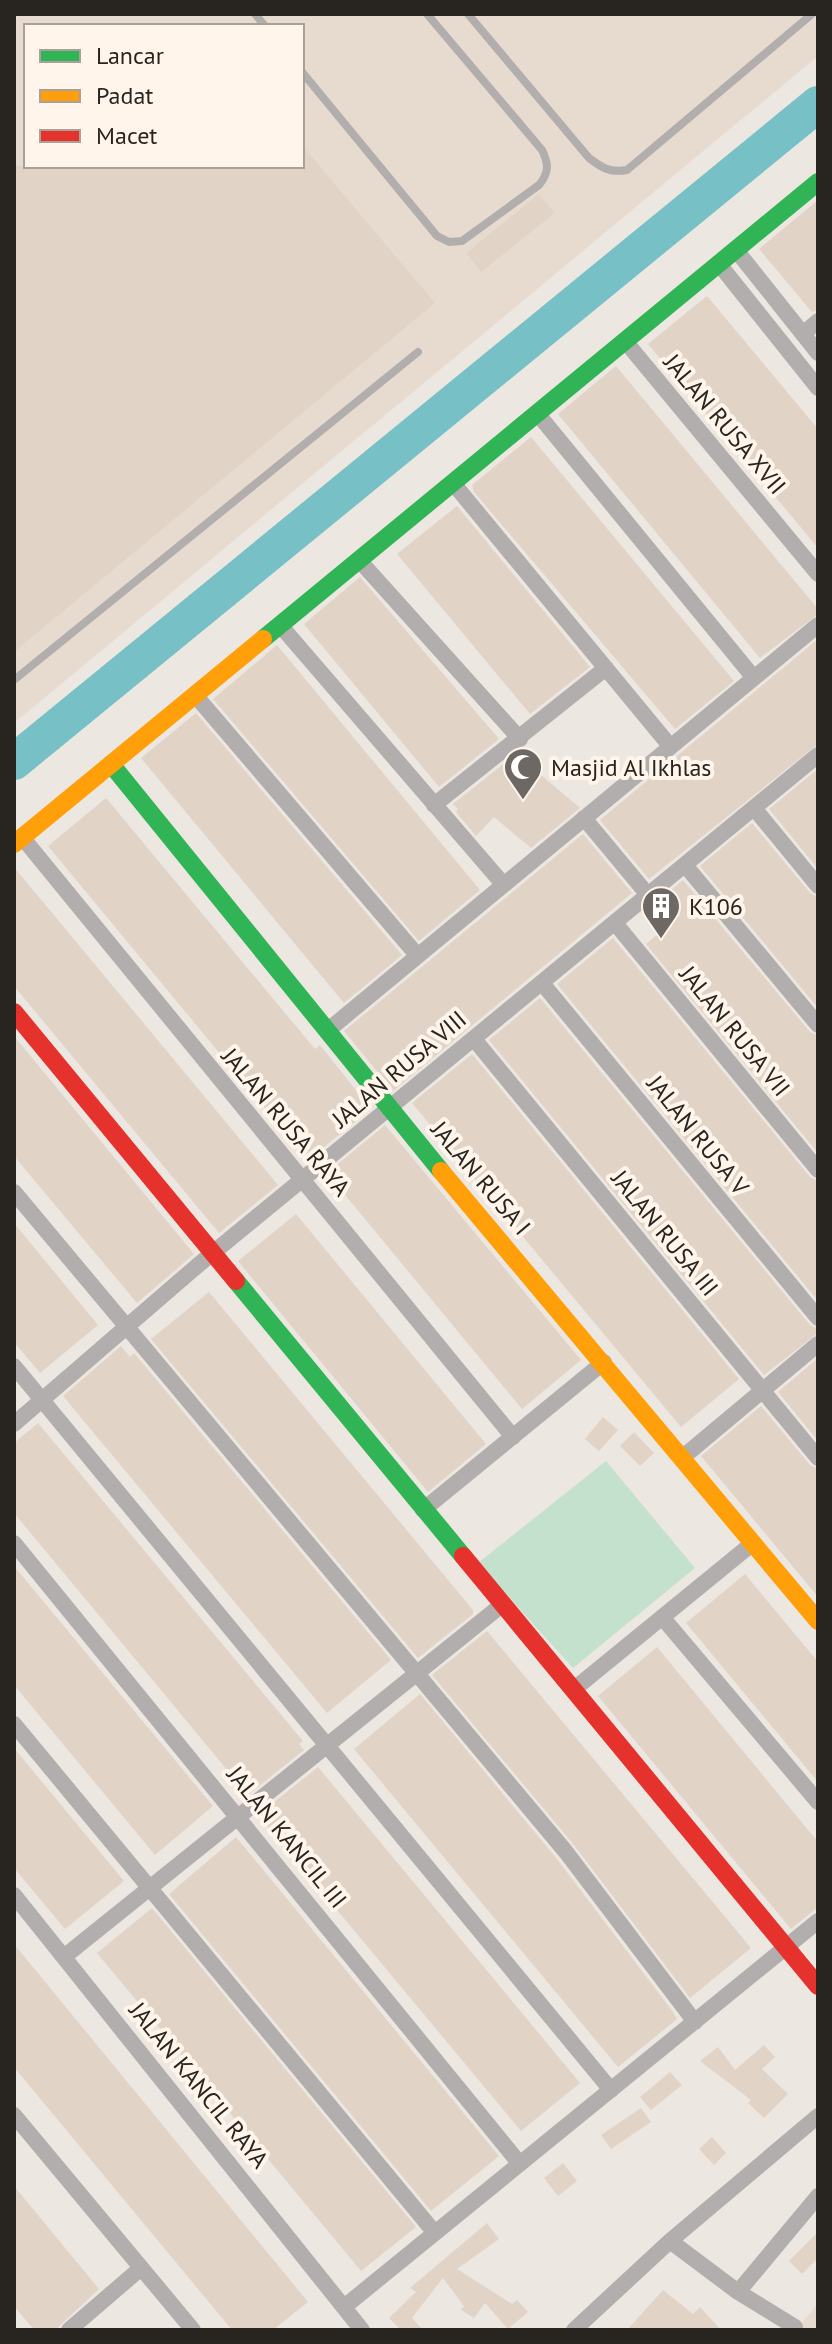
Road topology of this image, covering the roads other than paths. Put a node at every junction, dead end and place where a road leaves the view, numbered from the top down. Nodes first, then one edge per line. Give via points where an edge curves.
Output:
1 (427, 14) edge
2 (468, 14) edge
3 (812, 14) edge
4 (304, 74) edge
5 (818, 182) edge
6 (736, 250) junction
7 (719, 264) junction
8 (818, 321) edge
9 (803, 334) junction
10 (625, 341) junction
11 (418, 352) dead end
12 (818, 353) edge
13 (818, 388) edge
14 (537, 413) junction
15 (453, 483) junction
16 (359, 560) junction
17 (818, 574) edge
18 (280, 625) junction
19 (818, 625) edge
20 (606, 668) junction
21 (754, 678) junction
22 (14, 680) edge
23 (195, 695) junction
24 (520, 739) junction
25 (670, 746) junction
26 (818, 755) edge
27 (111, 764) junction
28 (434, 805) junction
29 (754, 808) junction
30 (584, 818) junction
31 (18, 841) edge
32 (685, 865) junction
33 (503, 884) junction
34 (818, 886) edge
35 (648, 895) junction
36 (615, 923) junction
37 (417, 955) junction
38 (542, 983) junction
39 (14, 1012) edge
40 (818, 1025) edge
41 (327, 1031) junction
42 (474, 1039) junction
43 (390, 1108) junction
44 (818, 1170) edge
45 (303, 1180) junction
46 (14, 1192) edge
47 (213, 1254) junction
48 (818, 1318) edge
49 (125, 1327) junction
50 (818, 1344) edge
51 (604, 1362) junction
52 (14, 1366) edge
53 (762, 1390) junction
54 (42, 1401) junction
55 (14, 1424) edge
56 (513, 1437) junction
57 (683, 1457) junction
58 (818, 1458) edge
59 (423, 1510) junction
60 (14, 1543) edge
61 (753, 1543) junction
62 (503, 1604) junction
63 (662, 1617) junction
64 (818, 1621) edge
65 (417, 1675) junction
66 (573, 1690) junction
67 (14, 1724) edge
68 (327, 1746) junction
69 (818, 1802) edge
70 (239, 1818) junction
71 (151, 1889) junction
72 (14, 1895) edge
73 (818, 1921) edge
74 (787, 1948) junction
75 (65, 1956) junction
76 (818, 1986) edge
77 (695, 2022) junction
78 (611, 2090) junction
79 (14, 2115) edge
80 (818, 2116) edge
81 (520, 2164) junction
82 (818, 2196) edge
83 (435, 2233) junction
84 (670, 2241) junction
85 (141, 2268) junction
86 (738, 2292) junction
87 (344, 2307) junction
88 (795, 2327) dead end
89 (69, 2330) edge
90 (193, 2330) edge
91 (362, 2330) edge
92 (574, 2330) edge

1 - 4 lane via 548,162 539,185 462,241 437,236
2 - 3 lane via 589,158 616,172 627,170
5 - 6 street
6 - 7 street
6 - 9 street
7 - 10 street
7 - 13 street
8 - 9 street
9 - 12 street
10 - 14 street
10 - 17 street, JALAN RUSA XVII
11 - 22 lane
14 - 15 street
14 - 21 street
15 - 16 street
15 - 20 street
16 - 18 street
16 - 24 street
18 - 23 street
18 - 28 street
19 - 21 street
20 - 24 street
20 - 25 street
21 - 25 street
23 - 27 street
23 - 37 street
24 - 28 street
25 - 30 street
26 - 29 street, JALAN RUSA VIII
27 - 31 street
27 - 41 street, JALAN RUSA I
28 - 33 street
29 - 32 street, JALAN RUSA VIII
29 - 34 street
30 - 33 street
30 - 35 street
31 - 45 street, JALAN RUSA RAYA
32 - 35 street, JALAN RUSA VIII
32 - 40 street
33 - 37 street
35 - 36 street, JALAN RUSA VIII
36 - 38 street, JALAN RUSA VIII
36 - 44 street, JALAN RUSA VII
37 - 41 street
38 - 42 street, JALAN RUSA VIII
38 - 48 street, JALAN RUSA V
39 - 47 street
41 - 43 street, JALAN RUSA I
42 - 43 street, JALAN RUSA VIII
42 - 53 street, JALAN RUSA III
43 - 45 street, JALAN RUSA VIII
43 - 51 street, JALAN RUSA I
45 - 47 street, JALAN RUSA VIII
45 - 56 street, JALAN RUSA RAYA
46 - 49 street
47 - 49 street, JALAN RUSA VIII
47 - 59 street
49 - 54 street, JALAN RUSA VIII
49 - 65 street
50 - 53 street
51 - 56 street
51 - 57 street, JALAN RUSA I
52 - 54 street
53 - 57 street
53 - 58 street, JALAN RUSA III
54 - 55 street, JALAN RUSA VIII
54 - 68 street
56 - 59 street
57 - 61 street, JALAN RUSA I
59 - 62 street
60 - 70 street, JALAN KANCIL III
61 - 63 street
61 - 64 street, JALAN RUSA I
62 - 65 street
62 - 66 street
63 - 66 street
63 - 69 street
65 - 68 street
65 - 77 street via 566,1852
66 - 74 street
67 - 71 street
68 - 70 street
68 - 78 street
70 - 71 street
70 - 81 street, JALAN KANCIL III
71 - 75 street
71 - 83 street
72 - 75 street, JALAN KANCIL RAYA
73 - 74 street
74 - 76 street
74 - 77 street
75 - 87 street, JALAN KANCIL RAYA
77 - 78 street
78 - 81 street
79 - 85 street
80 - 84 street
81 - 83 street
82 - 86 street
83 - 87 street
84 - 86 street
84 - 92 street
85 - 89 street
85 - 90 street
86 - 88 street
87 - 91 street, JALAN KANCIL RAYA

